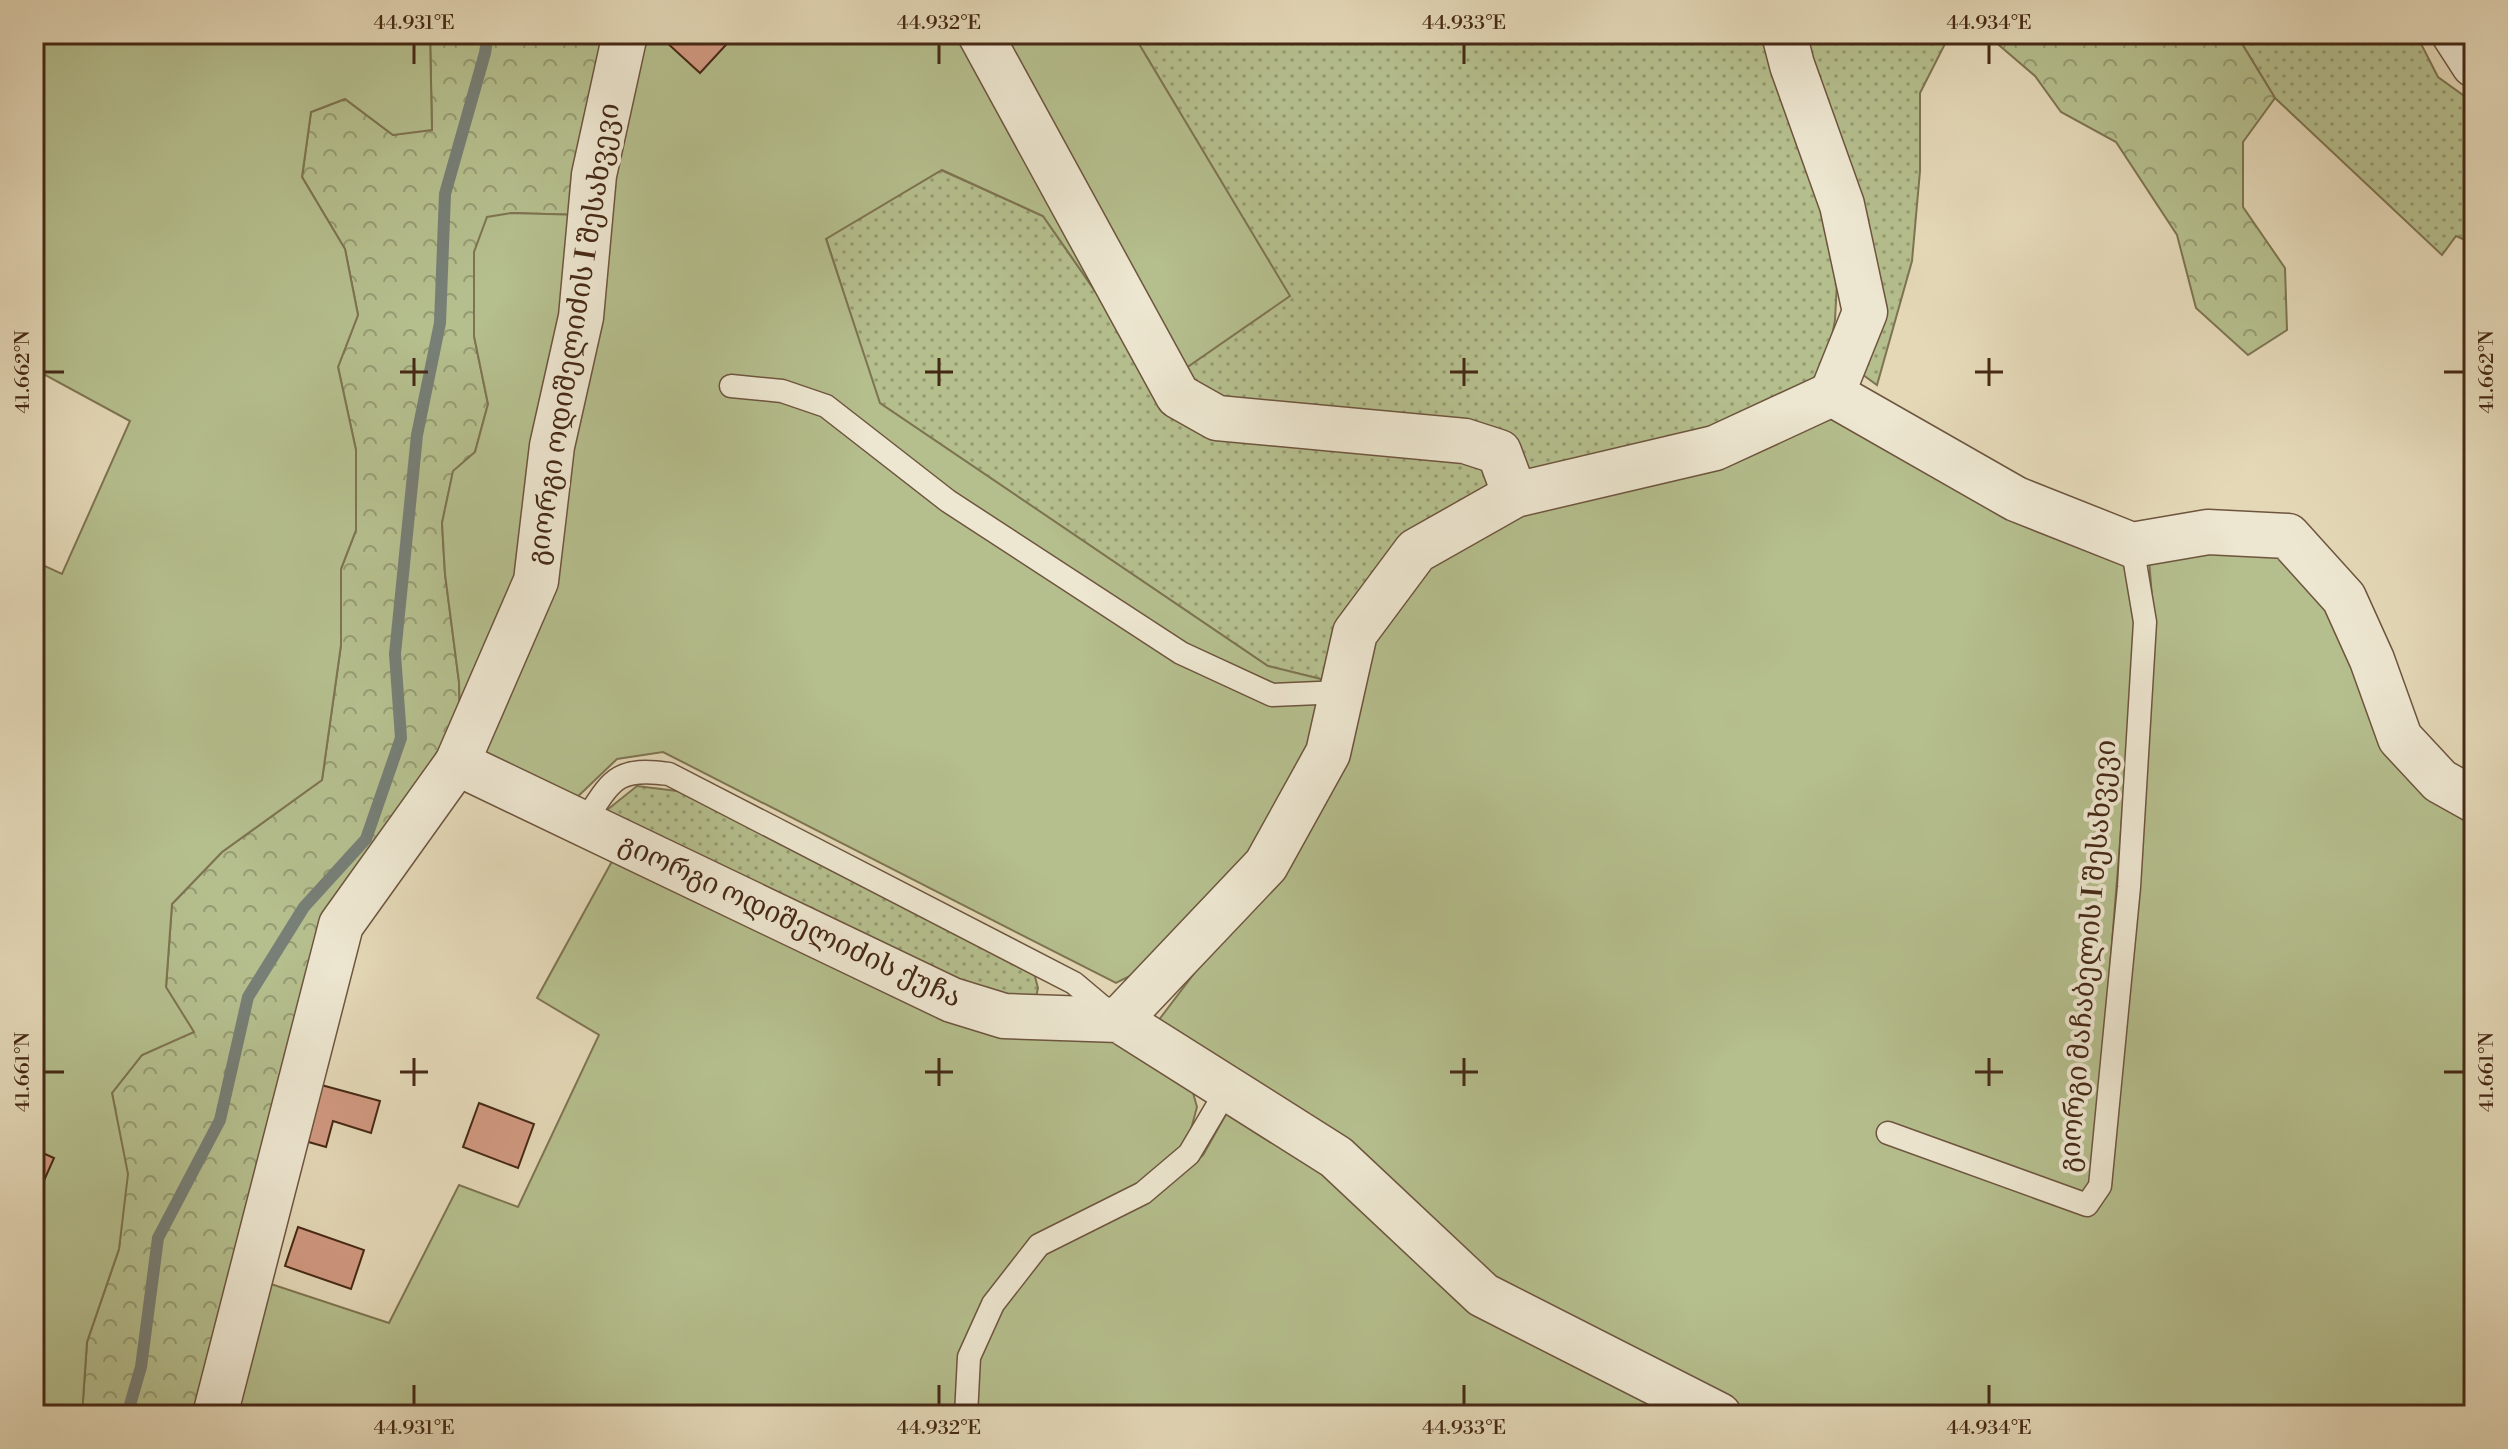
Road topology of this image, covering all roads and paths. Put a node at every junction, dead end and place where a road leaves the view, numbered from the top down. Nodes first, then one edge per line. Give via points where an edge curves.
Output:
1 (625, 34) edge
2 (980, 34) edge
3 (1784, 34) edge
4 (2454, 34) edge
5 (2474, 65) edge
6 (731, 386) dead end
7 (1832, 394) junction
8 (1515, 495) junction
9 (2132, 545) junction
10 (1342, 692) junction
11 (457, 763) junction
12 (2474, 800) edge
13 (583, 824) junction
14 (1119, 1020) junction
15 (1228, 1088) junction
16 (1888, 1133) dead end
17 (215, 1415) edge
18 (966, 1415) edge
19 (1719, 1415) edge

1 - 11 street, გიორგი ოდიშელიძის I შესახვევი via 594,175 581,317 552,446 536,581
2 - 8 street via 1178,396 1217,418 1465,441 1499,452
3 - 7 street via 1842,205 1865,312
4 - 5 street
6 - 10 lane via 782,391 826,406 948,501 1181,653 1272,695
7 - 8 street via 1715,448
7 - 9 street via 2016,499
8 - 10 street via 1416,551 1355,633
9 - 12 street via 2208,532 2288,536 2344,598 2400,738 2440,781
9 - 16 lane, გიორგი მაჩაბელის I შესახვევი via 2145,622 2129,887 2100,1186 2087,1205
10 - 14 street via 1328,753 1266,865
11 - 13 street, გიორგი ოდიშელიძის ქუჩა
11 - 17 street via 341,925
13 - 14 street, გიორგი ოდიშელიძის ქუჩა via 952,1000 1004,1016
13 - 14 lane via 611,781 639,770 669,774 1074,983
14 - 15 street, გიორგი ოდიშელიძის ქუჩა
15 - 18 lane via 1189,1154 1143,1193 1039,1245 993,1304 969,1357
15 - 19 street, გიორგი ოდიშელიძის ქუჩა via 1336,1157 1483,1295

